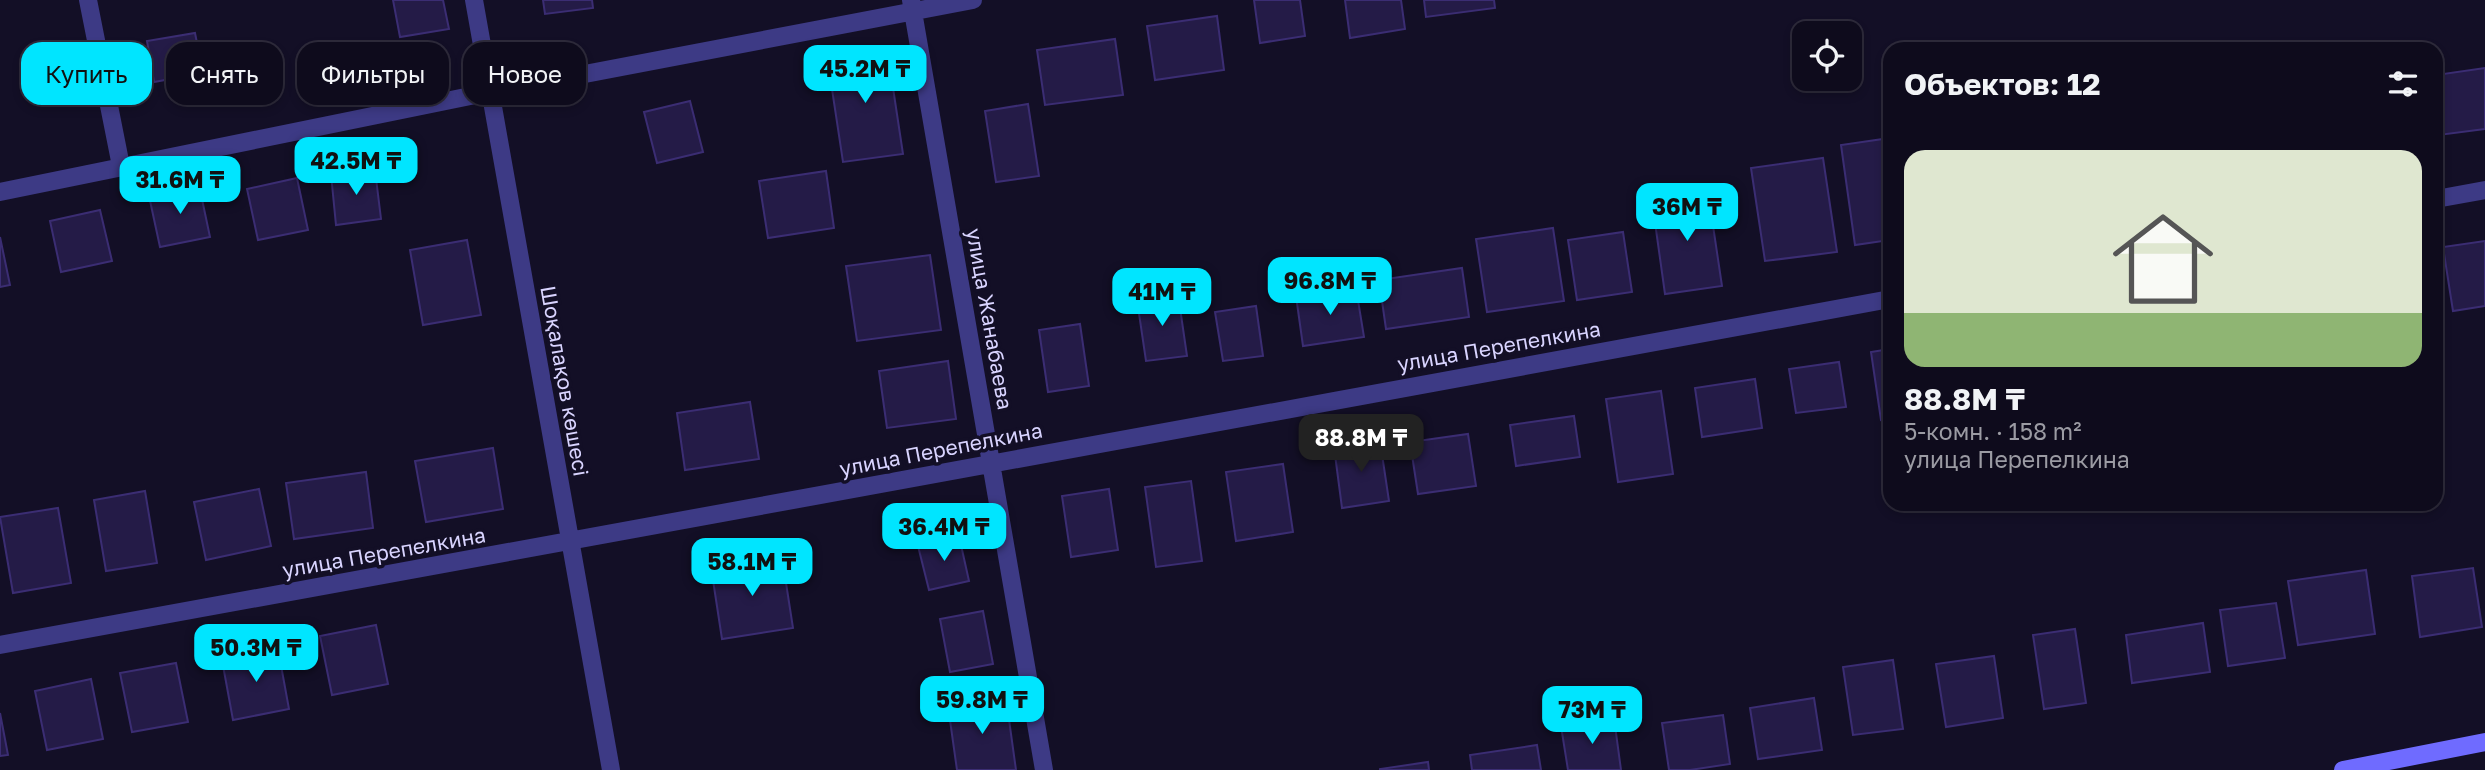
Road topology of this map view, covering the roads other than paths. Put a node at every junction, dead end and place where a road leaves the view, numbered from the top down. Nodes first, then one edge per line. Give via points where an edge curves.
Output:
1 (88, 0) edge
2 (474, 0) edge
3 (973, 0) edge
4 (912, 6) edge
5 (481, 42) edge
6 (586, 72) edge
7 (463, 97) edge
8 (492, 105) edge
9 (121, 166) junction
10 (2485, 190) edge
11 (0, 191) edge
12 (2443, 198) edge
13 (1883, 300) edge
14 (990, 463) junction
15 (569, 543) junction
16 (0, 645) edge
17 (2485, 742) edge
18 (611, 770) edge
19 (1044, 770) edge
20 (2343, 770) edge

1 - 9 street
2 - 5 street, Шоқалақов көшесі
3 - 4 street
4 - 6 street
4 - 14 street, улица Жанабаева
7 - 9 street
8 - 15 street, Шоқалақов көшесі
9 - 11 street
10 - 12 street
13 - 14 street, улица Перепелкина
14 - 15 street, улица Перепелкина
14 - 19 street, улица Жанабаева
15 - 16 street, улица Перепелкина
15 - 18 street, Шоқалақов көшесі
17 - 20 street

